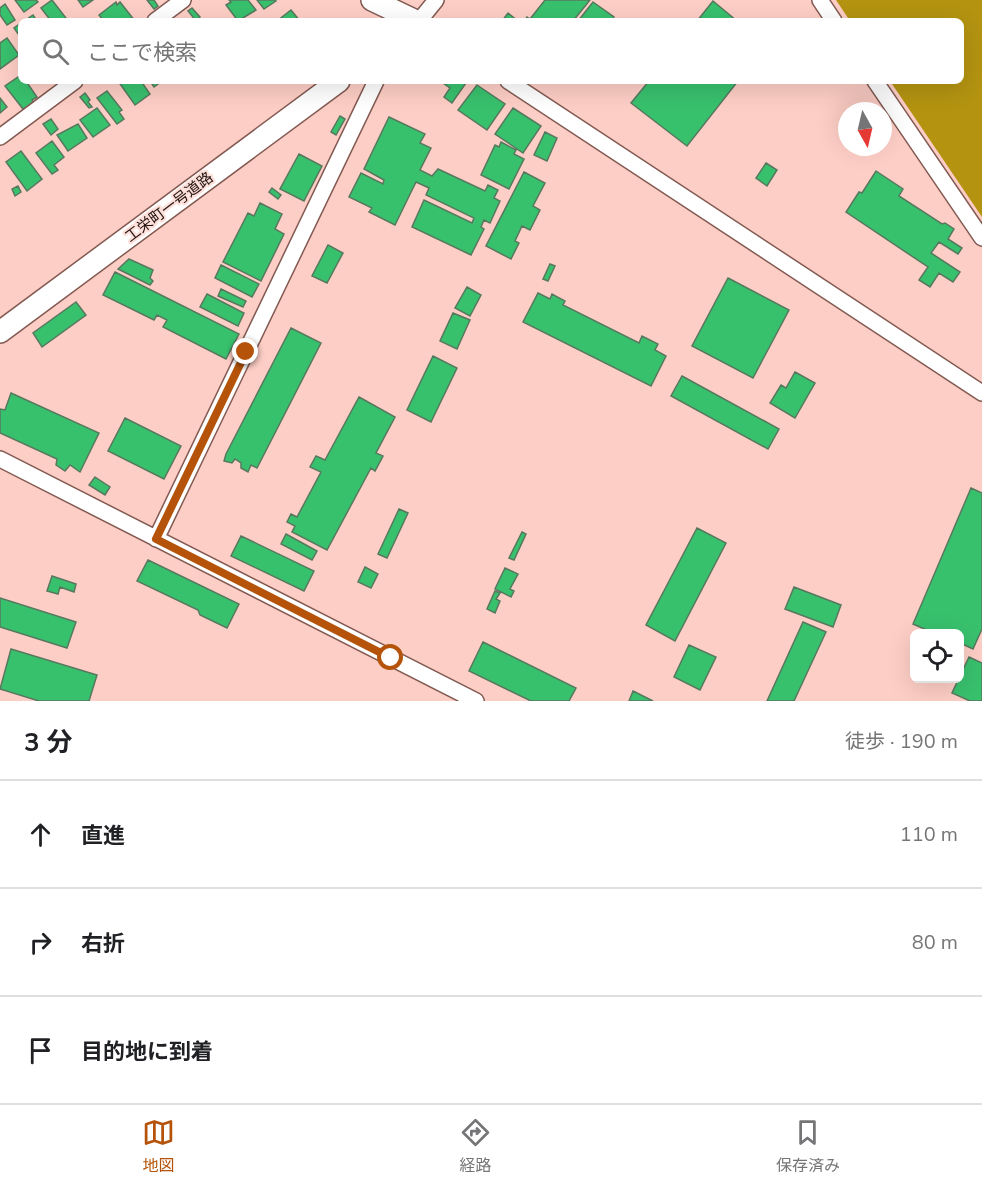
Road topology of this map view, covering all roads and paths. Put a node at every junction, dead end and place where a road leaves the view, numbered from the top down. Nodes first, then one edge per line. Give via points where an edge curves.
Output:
1 (183, 0) edge
2 (372, 0) edge
3 (436, 0) edge
4 (820, 0) edge
5 (159, 18) edge
6 (411, 18) edge
7 (420, 18) edge
8 (832, 18) edge
9 (71, 84) edge
10 (335, 84) edge
11 (375, 84) edge
12 (513, 84) edge
13 (877, 84) edge
14 (0, 137) edge
15 (982, 238) edge
16 (0, 332) edge
17 (982, 393) edge
18 (0, 459) edge
19 (156, 539) junction
20 (476, 701) edge

1 - 5 street
2 - 6 street
3 - 7 street
4 - 8 street
9 - 14 street
10 - 16 street, 工栄町一号道路
11 - 19 street
12 - 17 street
13 - 15 street
18 - 19 street
19 - 20 street

